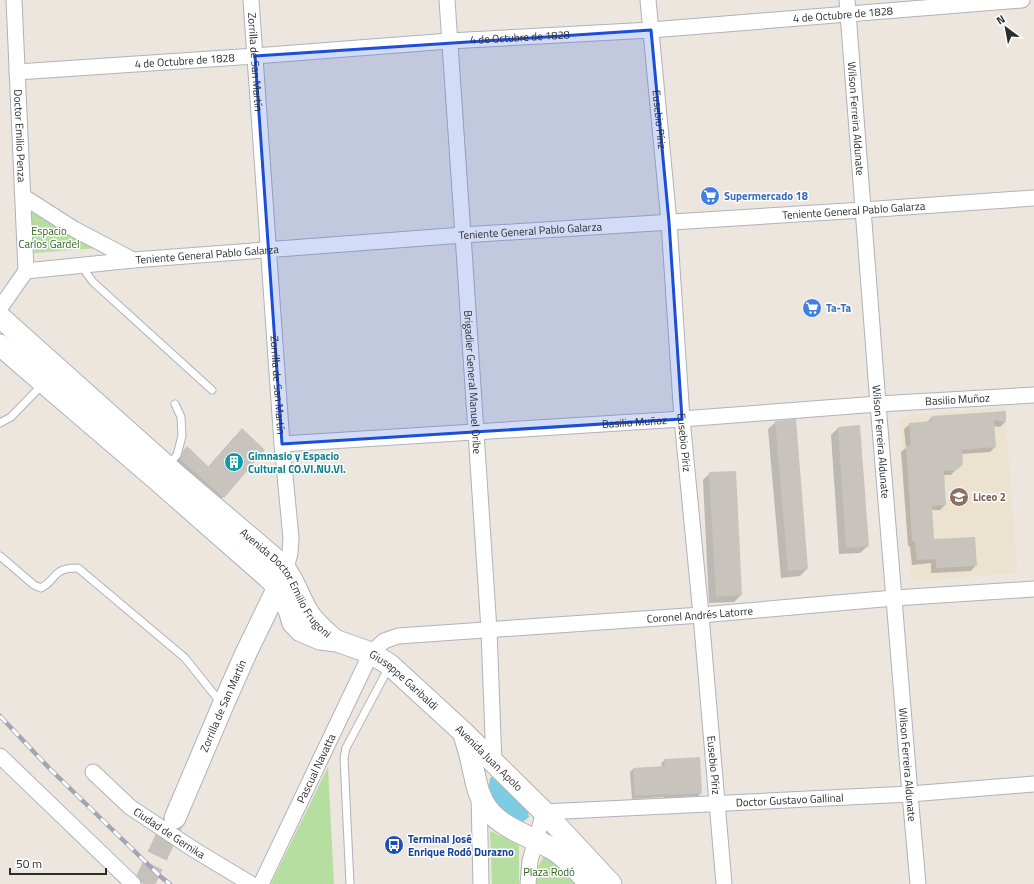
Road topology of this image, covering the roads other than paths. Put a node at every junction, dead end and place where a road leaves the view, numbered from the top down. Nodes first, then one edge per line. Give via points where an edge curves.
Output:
1 (14, 0) edge
2 (251, 0) edge
3 (447, 0) edge
4 (648, 0) edge
5 (1022, 0) edge
6 (847, 7) edge
7 (651, 30) junction
8 (449, 41) junction
9 (256, 56) junction
10 (17, 72) junction
11 (24, 197) junction
12 (1034, 198) edge
13 (863, 210) junction
14 (669, 222) junction
15 (463, 235) junction
16 (269, 250) junction
17 (133, 260) junction
18 (83, 265) junction
19 (26, 271) junction
20 (0, 308) edge
21 (0, 317) edge
22 (0, 344) edge
23 (44, 383) junction
24 (212, 390) dead end
25 (1034, 395) edge
26 (175, 404) dead end
27 (878, 404) junction
28 (682, 419) junction
29 (0, 423) edge
30 (476, 432) junction
31 (282, 444) junction
32 (162, 473) junction
33 (0, 556) edge
34 (286, 569) junction
35 (1034, 588) edge
36 (278, 589) junction
37 (894, 598) junction
38 (701, 615) junction
39 (292, 619) junction
40 (258, 629) junction
41 (489, 630) junction
42 (337, 641) junction
43 (372, 653) junction
44 (390, 665) junction
45 (223, 705) junction
46 (463, 732) junction
47 (0, 756) edge
48 (494, 764) junction
49 (93, 772) dead end
50 (477, 784) junction
51 (1034, 784) edge
52 (910, 794) junction
53 (717, 803) junction
54 (544, 812) junction
55 (175, 818) tunnel mouth
56 (536, 840) junction
57 (133, 884) edge
58 (251, 884) edge
59 (261, 884) edge
60 (350, 884) edge
61 (480, 884) edge
62 (528, 884) edge
63 (590, 884) edge
64 (611, 884) edge
65 (724, 884) edge
66 (918, 884) edge

1 - 10 street, Doctor Emilio Penza
2 - 9 street, Zorrilla de San Martín
3 - 8 street, Brigadier General Manuel Oribe
4 - 7 street, Eusebio Píriz
5 - 6 street, 4 de Octubre de 1828
6 - 7 street, 4 de Octubre de 1828
6 - 13 street, Wilson Ferreira Aldunate
7 - 8 street, 4 de Octubre de 1828
7 - 14 street, Eusebio Píriz
8 - 9 street, 4 de Octubre de 1828
8 - 15 street, Brigadier General Manuel Oribe
9 - 10 street, 4 de Octubre de 1828
9 - 16 street, Zorrilla de San Martín
10 - 11 street, Doctor Emilio Penza
11 - 17 street via 74,229
11 - 19 street, Doctor Emilio Penza
12 - 13 street, Teniente General Pablo Galarza
13 - 14 street, Teniente General Pablo Galarza
13 - 27 street, Wilson Ferreira Aldunate
14 - 15 street, Teniente General Pablo Galarza
14 - 28 street, Eusebio Píriz
15 - 16 street, Teniente General Pablo Galarza
15 - 30 street, Brigadier General Manuel Oribe
16 - 17 street, Teniente General Pablo Galarza
16 - 31 street, Zorrilla de San Martín
17 - 18 street, Teniente General Pablo Galarza
18 - 19 street, Teniente General Pablo Galarza
18 - 24 lane via 93,282
19 - 20 street
21 - 32 street, Avenida Doctor Emilio Frugoni
22 - 23 street, Avenida Doctor Emilio Frugoni
23 - 29 lane via 11,417
23 - 32 street, Avenida Doctor Emilio Frugoni
25 - 27 street, Basilio Muñoz
26 - 32 lane via 180,417 182,436 178,455
27 - 28 street, Basilio Muñoz
27 - 37 street, Wilson Ferreira Aldunate
28 - 30 street, Basilio Muñoz
28 - 38 street, Eusebio Píriz
30 - 31 street, Basilio Muñoz
30 - 41 street, Brigadier General Manuel Oribe
31 - 34 street, Zorrilla de San Martín via 291,538
32 - 34 street, Avenida Doctor Emilio Frugoni
32 - 36 street, Avenida Doctor Emilio Frugoni
33 - 45 lane via 41,588 59,572 78,568 185,658
34 - 36 street, Zorrilla de San Martín
34 - 42 street, Avenida Doctor Emilio Frugoni via 308,612 318,625
35 - 37 street, Coronel Andrés Latorre
36 - 39 street, Avenida Doctor Emilio Frugoni
36 - 40 street, Zorrilla de San Martín
37 - 38 street, Coronel Andrés Latorre
37 - 52 street, Wilson Ferreira Aldunate
38 - 41 street, Coronel Andrés Latorre
38 - 53 street, Eusebio Píriz
39 - 40 street via 282,616 272,618
39 - 42 street, Avenida Doctor Emilio Frugoni via 301,631 320,639
40 - 45 street, Zorrilla de San Martín
41 - 43 street, Coronel Andrés Latorre via 398,636 384,641
41 - 48 street, Brigadier General Manuel Oribe
42 - 43 street, Giuseppe Garibaldi
43 - 44 street, Giuseppe Garibaldi
43 - 59 street, Pascual Navatta
44 - 46 street, Giuseppe Garibaldi
44 - 60 lane via 346,748 344,758
45 - 55 street, Zorrilla de San Martín
46 - 48 street, Avenida Juan Apolo
46 - 50 street, Avenida Juan Apolo
47 - 57 street
48 - 50 street via 481,771
48 - 54 street, Avenida Juan Apolo
49 - 58 street, Ciudad de Gernika via 130,807
50 - 56 street, Avenida Juan Apolo via 486,807 492,813 521,834
50 - 61 street
51 - 52 street, Doctor Gustavo Gallinal
52 - 53 street, Doctor Gustavo Gallinal
52 - 66 street, Wilson Ferreira Aldunate
53 - 54 street, Doctor Gustavo Gallinal
53 - 65 street, Eusebio Píriz
54 - 56 street
54 - 64 street, Avenida Juan Apolo
56 - 62 street via 530,861
56 - 63 street, Avenida Juan Apolo via 569,861

